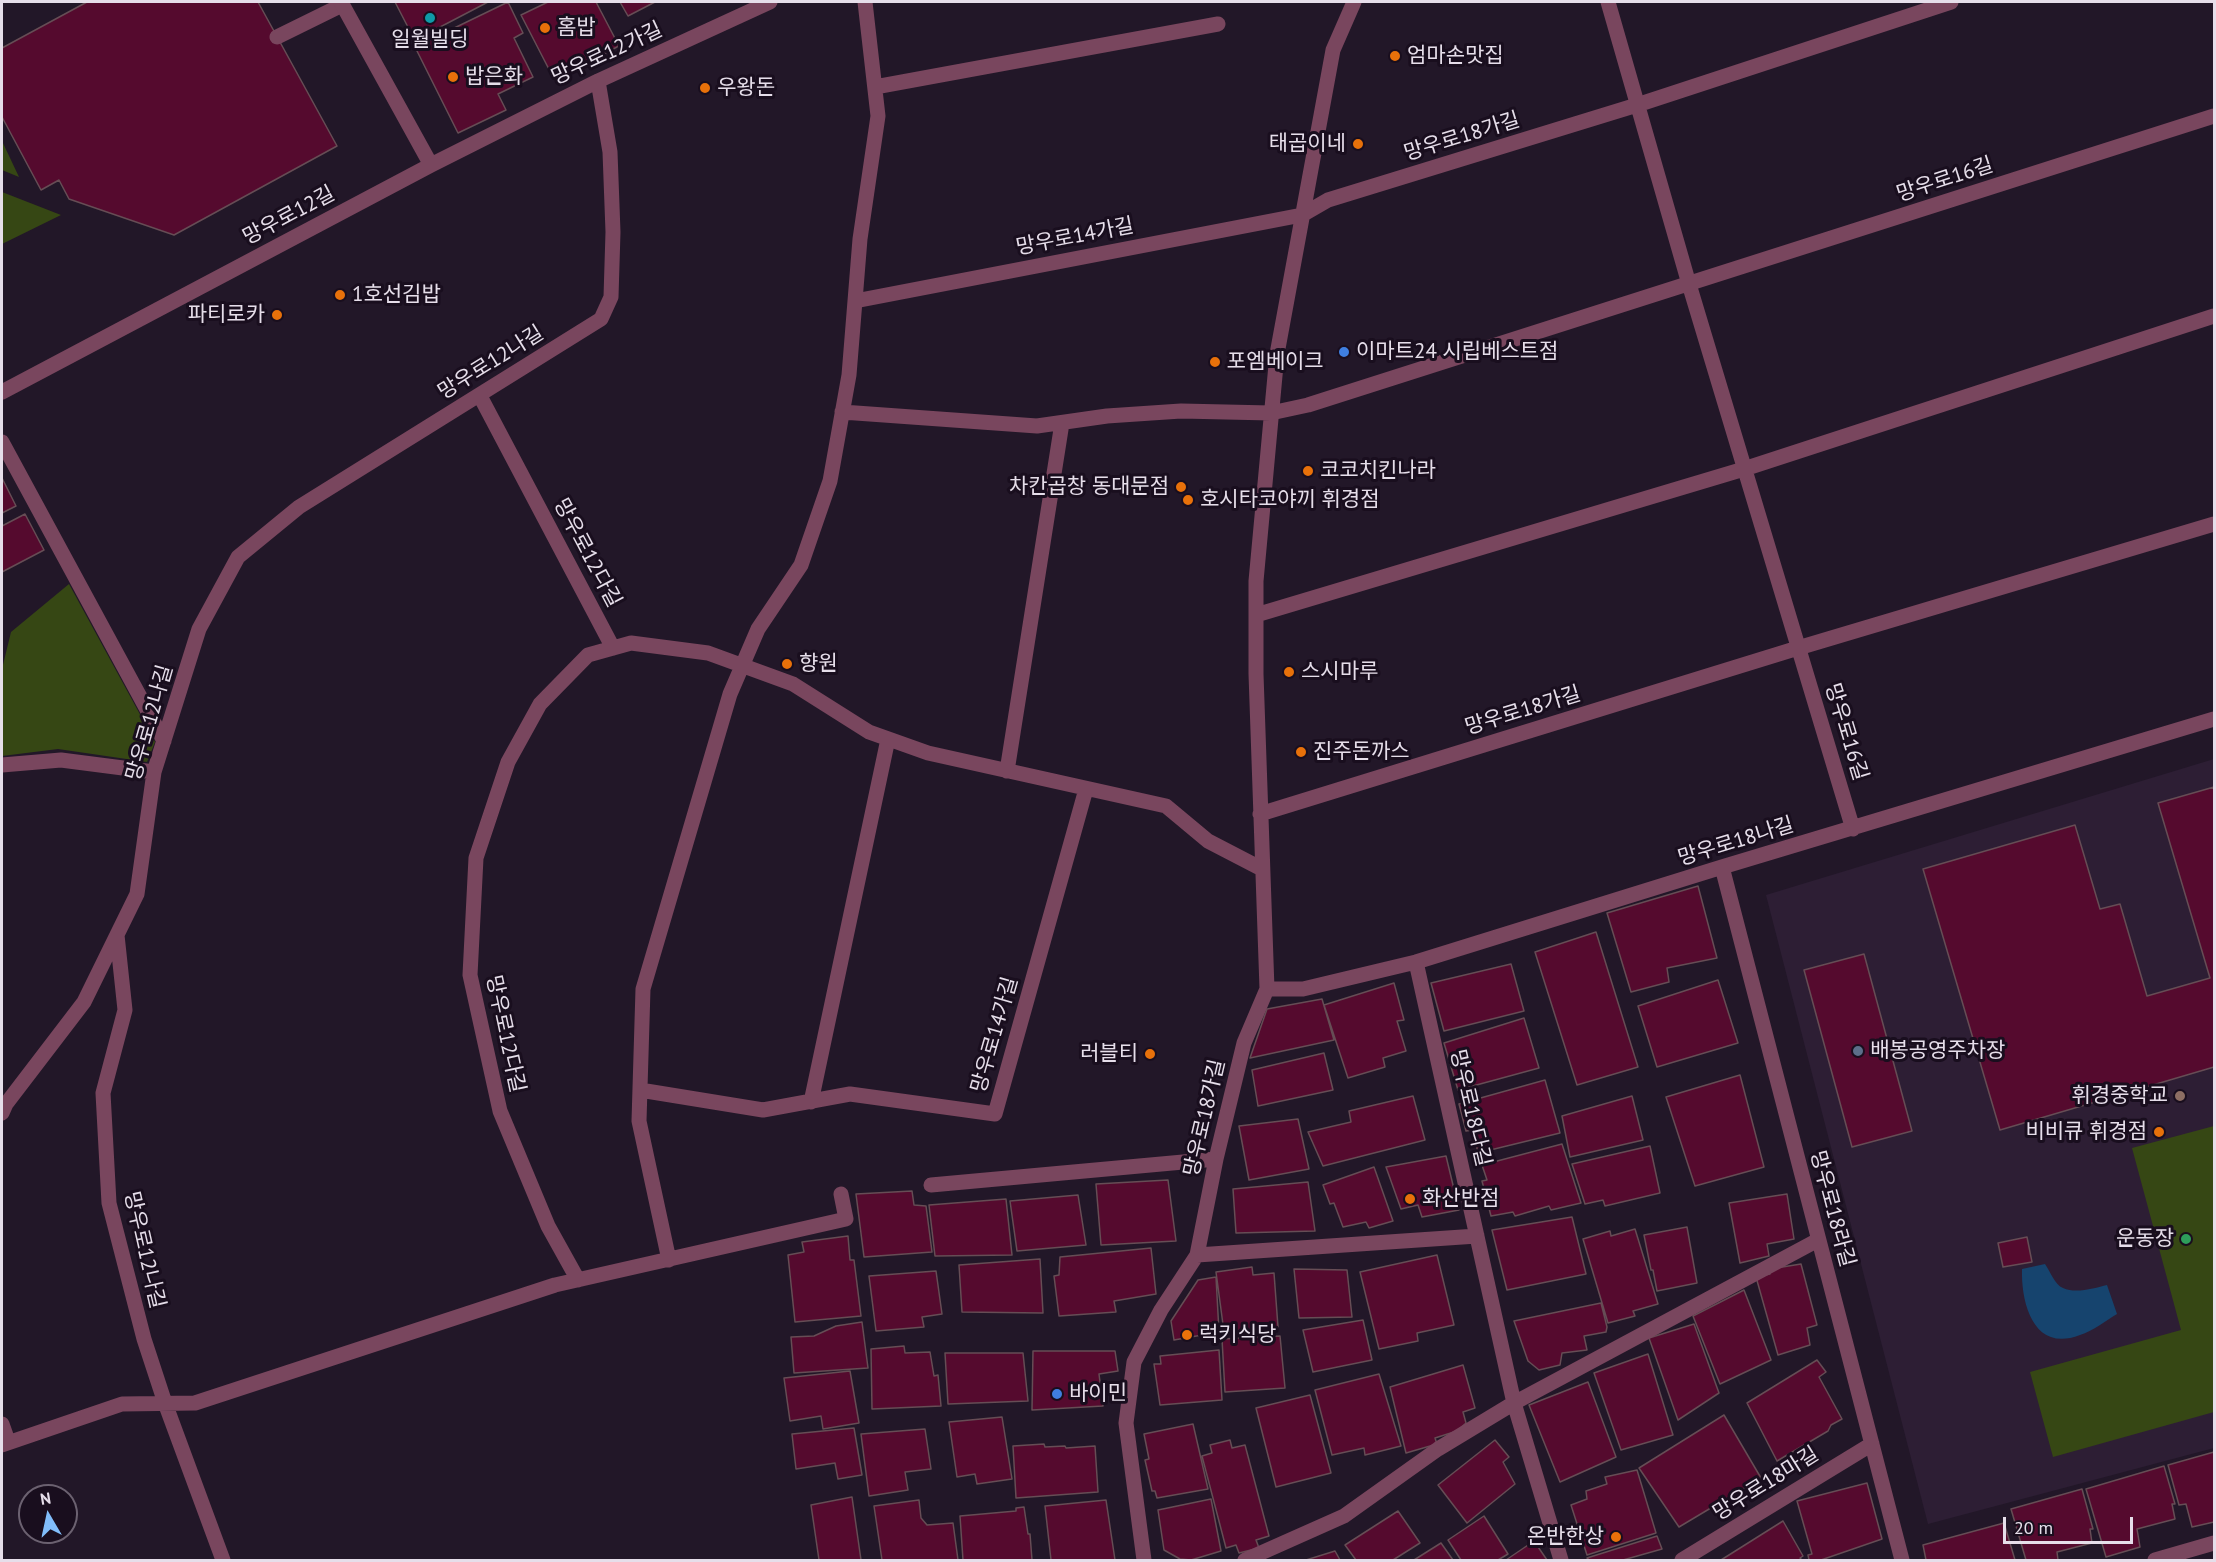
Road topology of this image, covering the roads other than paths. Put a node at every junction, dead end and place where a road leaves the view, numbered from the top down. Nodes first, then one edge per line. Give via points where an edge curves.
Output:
1 (770, 2) edge
2 (865, 2) edge
3 (1354, 2) edge
4 (1608, 2) edge
5 (1951, 2) edge
6 (341, 3) edge
7 (1218, 24) dead end
8 (277, 37) dead end
9 (598, 81) junction
10 (875, 87) junction
11 (1637, 105) junction
12 (2214, 116) edge
13 (431, 165) junction
14 (1302, 215) junction
15 (1689, 284) junction
16 (855, 301) junction
17 (2214, 316) edge
18 (2, 392) edge
19 (480, 396) junction
20 (842, 412) junction
21 (1271, 413) junction
22 (1062, 423) junction
23 (2, 442) edge
24 (1744, 469) junction
25 (2214, 524) edge
26 (1256, 615) junction
27 (613, 648) junction
28 (1798, 648) junction
29 (743, 664) junction
30 (2214, 719) edge
31 (888, 739) junction
32 (164, 741) junction
33 (2, 765) edge
34 (1007, 771) junction
35 (154, 772) junction
36 (1086, 789) junction
37 (1260, 814) junction
38 (1853, 829) junction
39 (1722, 867) junction
40 (1262, 869) junction
41 (117, 935) junction
42 (1416, 963) junction
43 (1267, 989) junction
44 (640, 1090) junction
45 (812, 1102) junction
46 (2, 1113) edge
47 (1216, 1159) junction
48 (931, 1185) dead end
49 (841, 1194) dead end
50 (1477, 1236) junction
51 (1818, 1240) junction
52 (1197, 1255) junction
53 (669, 1260) junction
54 (578, 1280) junction
55 (165, 1403) junction
56 (1514, 1403) junction
57 (2, 1425) edge
58 (5, 1443) edge
59 (1872, 1444) junction
60 (2214, 1543) edge
61 (223, 1560) edge
62 (1144, 1560) edge
63 (1245, 1560) edge
64 (1561, 1560) edge
65 (1682, 1560) edge
66 (1902, 1560) edge
67 (2156, 1560) edge

1 - 9 street, 망우로12가길
2 - 10 street
3 - 14 street, 망우로18가길 via 1333,50
4 - 11 street, 망우로16길
5 - 11 street
6 - 8 street
6 - 13 street
7 - 10 street
9 - 13 street, 망우로12가길
9 - 19 street, 망우로12나길 via 610,152 611,297 601,319
10 - 16 street via 878,116
11 - 14 street, 망우로18가길 via 1328,200
11 - 15 street, 망우로16길
12 - 15 street, 망우로16길
13 - 18 street, 망우로12길
14 - 16 street, 망우로14가길
14 - 21 street, 망우로18가길 via 1276,354
15 - 21 street via 1308,405
15 - 24 street, 망우로16길
16 - 20 street
17 - 24 street
19 - 27 street, 망우로12다길
19 - 32 street, 망우로12나길 via 299,507 237,557 200,629
20 - 22 street via 1037,426
20 - 29 street via 830,481 801,565 758,629
21 - 22 street via 1181,411
21 - 26 street, 망우로18가길
22 - 34 street
23 - 32 street
24 - 26 street
24 - 28 street, 망우로16길
25 - 28 street
26 - 37 street, 망우로18가길
27 - 29 street via 631,643 708,653
27 - 54 street, 망우로12다길 via 588,655 540,704 508,762 476,858 470,975 500,1111 548,1226
28 - 37 street, 망우로18가길
28 - 38 street, 망우로16길
29 - 31 street via 793,684 868,732
29 - 44 street via 730,694 642,989
30 - 38 street, 망우로18나길
31 - 34 street via 928,753
31 - 45 street
32 - 35 street, 망우로12나길
33 - 35 street via 60,760
34 - 36 street
35 - 41 street, 망우로12나길 via 138,894
36 - 40 street via 1166,806 1208,841
36 - 45 street, 망우로14가길 via 995,1114 850,1094
37 - 40 street, 망우로18가길
38 - 39 street, 망우로18나길
39 - 42 street, 망우로18나길
39 - 51 street, 망우로18라길
40 - 43 street, 망우로18가길
41 - 46 street via 84,1002
41 - 55 street, 망우로12나길 via 125,1010 103,1093 109,1203
42 - 43 street, 망우로18나길 via 1303,989
42 - 50 street, 망우로18다길
43 - 47 street, 망우로18가길 via 1244,1043
44 - 45 street, 망우로14가길 via 763,1110
44 - 53 street via 639,1120
47 - 48 street
47 - 52 street, 망우로18가길
49 - 53 street via 846,1219
50 - 52 street
50 - 56 street, 망우로18다길
51 - 56 street
51 - 59 street, 망우로18라길
52 - 62 street, 망우로18가길 via 1161,1310 1134,1362 1126,1423
53 - 54 street
54 - 55 street via 195,1403
55 - 58 street via 122,1404
55 - 61 street, 망우로12나길
56 - 63 street via 1438,1449 1344,1516
56 - 64 street, 망우로18다길
57 - 58 street
59 - 65 street, 망우로18마길
59 - 66 street, 망우로18라길
60 - 67 street

